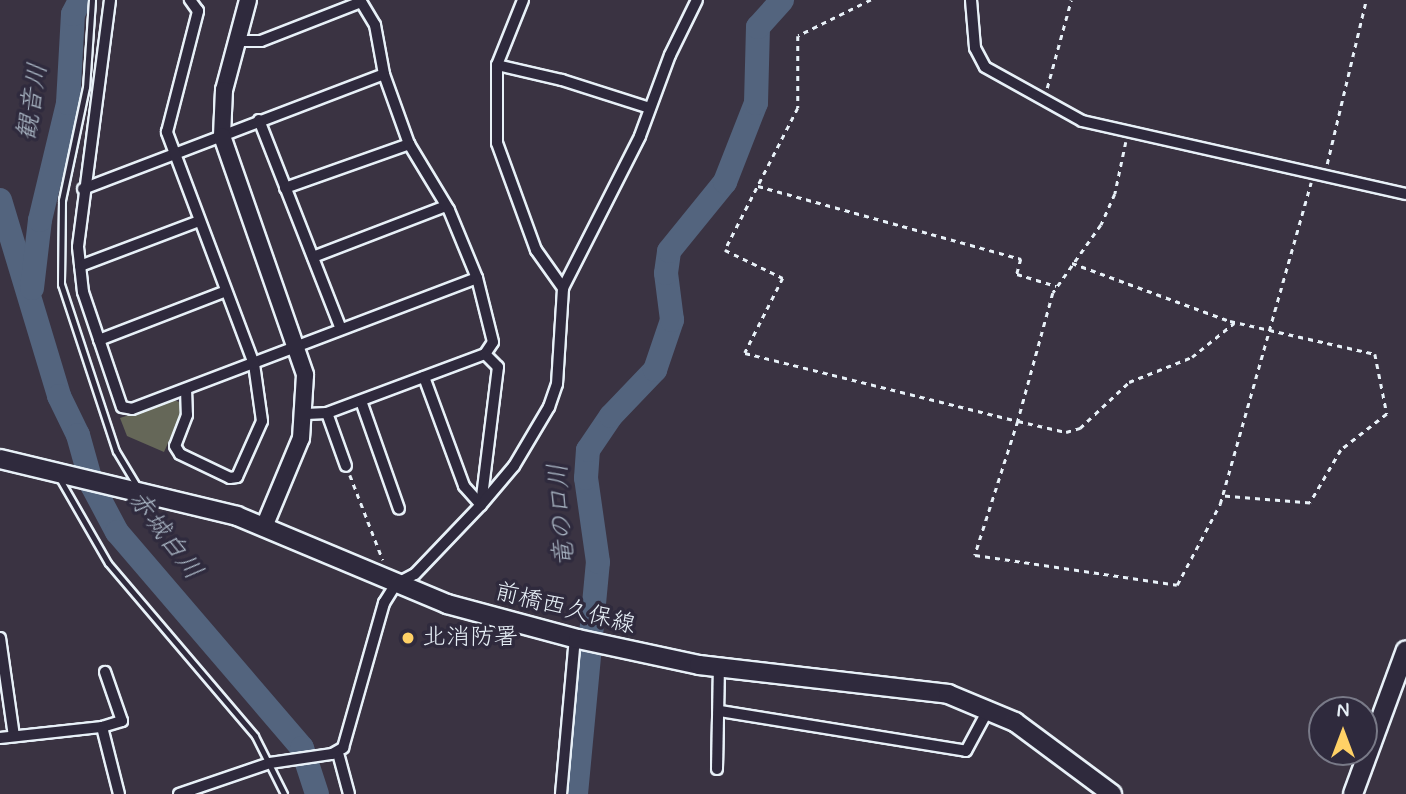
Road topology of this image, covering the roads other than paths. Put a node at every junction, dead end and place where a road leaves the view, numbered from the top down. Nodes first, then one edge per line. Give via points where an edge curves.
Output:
1 (92, 0) edge
2 (110, 0) edge
3 (190, 0) edge
4 (248, 0) edge
5 (523, 0) edge
6 (697, 0) edge
7 (971, 0) edge
8 (360, 1) edge
9 (238, 41) junction
10 (497, 65) junction
11 (384, 74) junction
12 (650, 108) junction
13 (259, 120) junction
14 (222, 136) junction
15 (409, 144) junction
16 (173, 154) junction
17 (285, 188) junction
18 (83, 189) junction
19 (1406, 194) edge
20 (446, 206) junction
21 (199, 221) junction
22 (313, 257) junction
23 (80, 267) junction
24 (477, 278) junction
25 (563, 288) junction
26 (226, 291) junction
27 (340, 327) junction
28 (99, 340) junction
29 (297, 344) junction
30 (485, 354) junction
31 (254, 364) junction
32 (424, 377) junction
33 (186, 389) junction
34 (361, 401) junction
35 (327, 413) junction
36 (306, 414) junction
37 (0, 459) edge
38 (346, 466) road end
39 (57, 472) junction
40 (139, 492) junction
41 (481, 505) junction
42 (399, 509) dead end
43 (264, 527) junction
44 (396, 584) junction
45 (0, 638) edge
46 (576, 638) junction
47 (1406, 650) edge
48 (719, 667) junction
49 (106, 672) dead end
50 (720, 710) junction
51 (988, 710) junction
52 (103, 727) junction
53 (14, 736) junction
54 (0, 738) edge
55 (335, 753) junction
56 (268, 764) junction
57 (717, 769) dead end
58 (119, 794) edge
59 (179, 794) edge
60 (284, 794) edge
61 (349, 794) edge
62 (561, 794) edge
63 (1112, 794) edge
64 (1353, 794) edge

1 - 40 lane via 86,87 62,200 61,284 116,451
2 - 18 street via 106,61
3 - 16 street via 198,11 167,132
4 - 9 street
5 - 10 street
6 - 12 street
7 - 19 street via 975,48 985,67 1082,121
8 - 9 street via 261,41
8 - 11 street via 375,25
9 - 14 street via 224,90
10 - 12 street via 562,79
10 - 25 street via 497,144 536,250
11 - 13 street
11 - 15 street
12 - 25 street via 601,220
13 - 14 street
13 - 17 street
14 - 16 street
14 - 29 street
15 - 17 street
15 - 20 street
16 - 18 street
16 - 21 street
17 - 22 street
18 - 23 street
20 - 22 street
20 - 24 street
21 - 23 street
21 - 26 street
22 - 27 street
23 - 28 street
24 - 27 street
24 - 30 street via 493,342
25 - 41 street via 557,384 549,407 514,466
26 - 28 street
26 - 31 street
27 - 29 street
28 - 33 street via 122,407 132,410
29 - 31 street
29 - 36 street via 305,375
30 - 32 street
30 - 41 street via 498,367
31 - 33 street
31 - 33 street via 262,421 237,477 230,478 180,454 175,446 187,415
32 - 34 street
32 - 41 street via 464,486
34 - 35 street
34 - 42 street
35 - 36 street
35 - 38 street
36 - 43 street via 301,438
37 - 39 main road, 前橋西久保線
39 - 40 main road, 前橋西久保線
39 - 56 lane via 108,564 255,736
40 - 43 main road, 前橋西久保線
41 - 44 street via 415,574
43 - 44 main road, 前橋西久保線
44 - 46 main road, 前橋西久保線 via 447,604
44 - 55 street via 384,603
45 - 53 street
46 - 48 main road, 前橋西久保線
46 - 62 street
47 - 64 main road
48 - 50 street
48 - 51 main road, 前橋西久保線 via 925,690
49 - 52 street via 122,721
50 - 51 street via 966,751
50 - 57 street
51 - 63 main road, 前橋西久保線 via 1015,722
52 - 53 street via 50,736
52 - 58 street
53 - 54 street
55 - 56 street
55 - 61 street
56 - 59 street
56 - 60 lane

